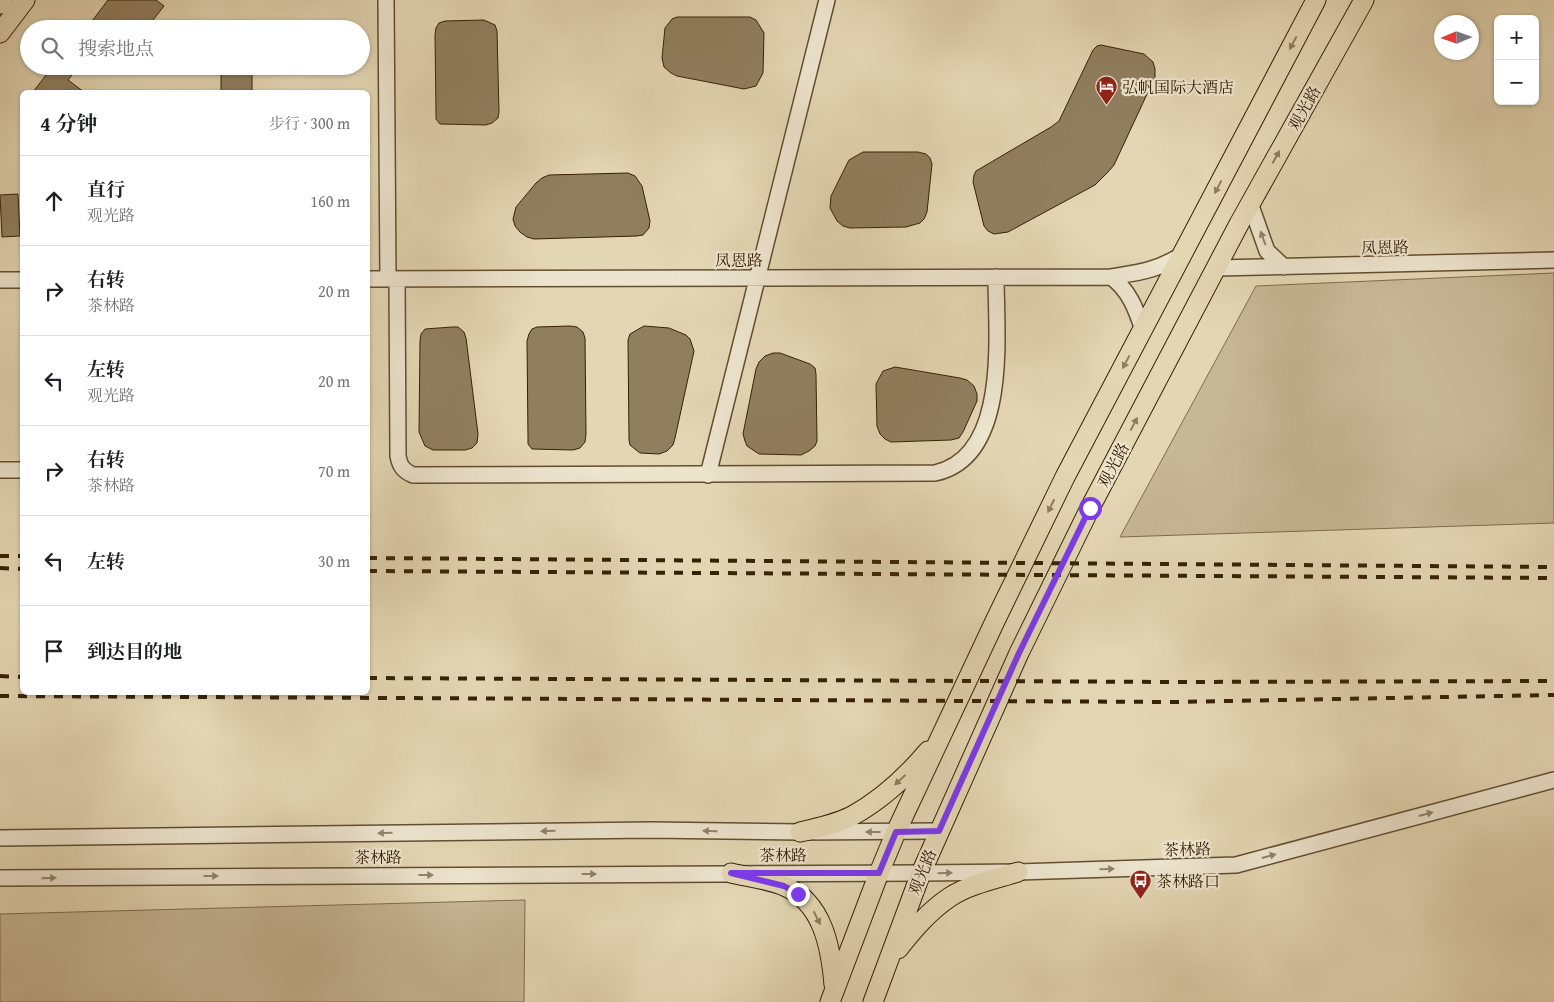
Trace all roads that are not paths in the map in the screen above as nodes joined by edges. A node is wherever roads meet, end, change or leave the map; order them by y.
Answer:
1 (3, 0) edge
2 (25, 0) edge
3 (386, 0) edge
4 (828, 0) edge
5 (1316, 0) edge
6 (1364, 0) edge
7 (0, 4) edge
8 (0, 33) edge
9 (1250, 204) junction
10 (1182, 255) junction
11 (1554, 260) edge
12 (1284, 267) junction
13 (1216, 268) junction
14 (996, 277) junction
15 (1111, 277) junction
16 (757, 278) junction
17 (370, 279) edge
18 (392, 279) junction
19 (0, 280) edge
20 (20, 280) edge
21 (1143, 330) junction
22 (0, 470) edge
23 (20, 470) edge
24 (708, 474) junction
25 (944, 730) junction
26 (1554, 780) edge
27 (939, 831) junction
28 (800, 832) junction
29 (896, 832) junction
30 (0, 838) edge
31 (1018, 872) junction
32 (731, 873) junction
33 (879, 873) junction
34 (921, 873) junction
35 (0, 878) edge
36 (885, 966) junction
37 (832, 997) edge
38 (873, 1002) edge

1 - 7 main road
2 - 8 main road
3 - 18 street
4 - 16 street
5 -> 10 main road
9 -> 6 main road, 观光路
12 -> 9 street
9 - 13 main road, 观光路
10 - 15 street, 凤恩路
10 - 21 main road
11 - 12 street, 凤恩路
12 - 13 street, 凤恩路
27 -> 13 main road, 观光路
14 - 15 street, 凤恩路
14 - 16 street, 凤恩路
14 - 24 street
15 - 21 street
16 - 18 street, 凤恩路
16 - 24 street
17 - 18 street, 凤恩路
18 - 24 street
19 - 20 street
21 -> 25 main road
22 - 23 street
25 -> 28 main road
25 - 29 main road
31 -> 26 street, 茶林路
27 - 29 street, 茶林路
27 - 34 main road, 观光路
29 -> 28 street, 茶林路
28 -> 30 street, 茶林路
29 - 33 main road
34 -> 31 street, 茶林路
31 - 36 main road
32 - 33 street, 茶林路
35 -> 32 street, 茶林路
32 -> 37 main road
33 - 34 street, 茶林路
33 - 37 main road
34 - 36 main road, 观光路
36 - 38 main road, 观光路

